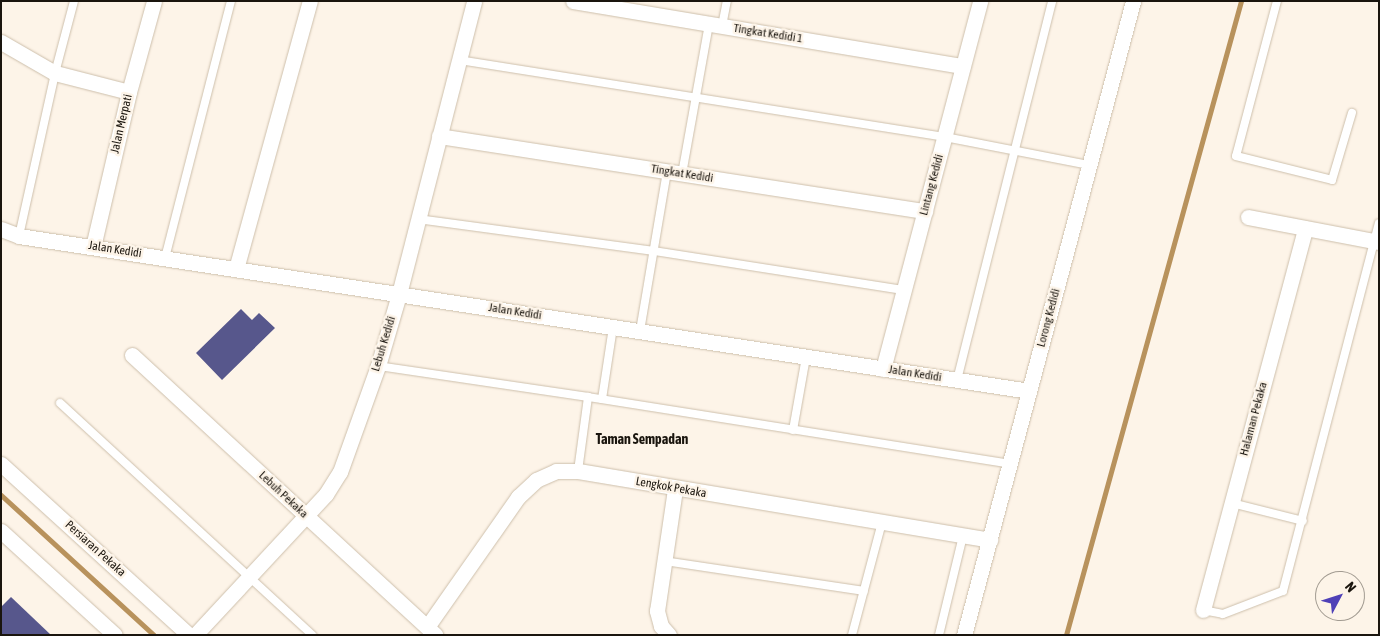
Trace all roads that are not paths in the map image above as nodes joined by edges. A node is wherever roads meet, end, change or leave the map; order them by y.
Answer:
1 (74, 1) edge
2 (154, 1) edge
3 (231, 1) edge
4 (310, 1) edge
5 (474, 1) edge
6 (573, 1) edge
7 (727, 1) edge
8 (980, 1) edge
9 (1052, 1) edge
10 (1133, 1) edge
11 (1277, 1) edge
12 (715, 25) junction
13 (1, 42) edge
14 (459, 60) junction
15 (963, 66) junction
16 (55, 73) junction
17 (130, 92) junction
18 (696, 98) junction
19 (1352, 113) dead end
20 (439, 136) junction
21 (944, 137) junction
22 (1014, 151) junction
23 (1089, 165) junction
24 (674, 173) junction
25 (925, 211) junction
26 (1248, 217) dead end
27 (418, 219) junction
28 (1379, 223) edge
29 (1305, 228) junction
30 (1, 229) edge
31 (19, 236) junction
32 (1376, 241) edge
33 (93, 247) junction
34 (654, 251) junction
35 (165, 258) junction
36 (236, 269) junction
37 (904, 290) junction
38 (399, 294) junction
39 (613, 327) junction
40 (640, 331) junction
41 (132, 355) dead end
42 (806, 357) junction
43 (378, 366) junction
44 (883, 369) junction
45 (957, 380) junction
46 (1029, 391) junction
47 (588, 397) junction
48 (602, 399) junction
49 (60, 403) dead end
50 (793, 430) junction
51 (1, 464) edge
52 (1010, 464) junction
53 (578, 471) junction
54 (675, 489) junction
55 (1232, 503) junction
56 (306, 516) junction
57 (1303, 521) junction
58 (882, 522) junction
59 (1, 531) edge
60 (963, 536) junction
61 (990, 540) junction
62 (664, 561) junction
63 (249, 578) junction
64 (864, 591) junction
65 (1203, 610) joint
66 (431, 631) edge
67 (115, 635) edge
68 (189, 635) edge
69 (195, 635) edge
70 (312, 635) edge
71 (669, 635) edge
72 (852, 635) edge
73 (939, 635) edge
74 (964, 635) edge

1 - 16 lane
2 - 17 street, Jalan Merpati
3 - 35 lane
4 - 36 street
5 - 14 street, Lebuh Kedidi
6 - 12 street, Tingkat Kedidi 1
7 - 12 lane
8 - 15 street, Lintang Kedidi
9 - 22 lane
10 - 23 street, Lorong Kedidi
11 - 19 lane
12 - 15 street, Tingkat Kedidi 1
12 - 18 lane
13 - 16 street
14 - 18 lane
14 - 20 street, Lebuh Kedidi
15 - 21 street, Lintang Kedidi
16 - 17 street
16 - 31 lane
17 - 33 street, Jalan Merpati
18 - 21 lane
18 - 24 lane
20 - 24 street, Tingkat Kedidi
20 - 27 street, Lebuh Kedidi
21 - 22 lane
21 - 25 street, Lintang Kedidi
22 - 23 lane
22 - 45 lane
23 - 46 street, Lorong Kedidi
24 - 25 street, Tingkat Kedidi
24 - 34 lane
25 - 37 street, Lintang Kedidi
26 - 29 street
27 - 34 lane
27 - 38 street, Lebuh Kedidi
28 - 32 lane
29 - 32 street
29 - 55 street, Halaman Pekaka
30 - 31 street, Jalan Kedidi
31 - 33 street, Jalan Kedidi
32 - 57 lane
33 - 35 street, Jalan Kedidi
34 - 37 lane
34 - 40 lane
35 - 36 street, Jalan Kedidi
36 - 38 street, Jalan Kedidi
37 - 44 street, Lintang Kedidi
38 - 39 street, Jalan Kedidi
38 - 43 street, Lebuh Kedidi
39 - 40 street, Jalan Kedidi
39 - 48 lane
40 - 42 street, Jalan Kedidi
41 - 56 street, Lebuh Pekaka
42 - 44 street, Jalan Kedidi
42 - 50 lane
43 - 47 lane
43 - 56 street, Lebuh Kedidi
44 - 45 street, Jalan Kedidi
45 - 46 street, Jalan Kedidi
46 - 52 street, Lorong Kedidi
47 - 48 lane
47 - 53 lane
48 - 50 lane
49 - 63 lane
50 - 52 lane
51 - 68 street, Persiaran Pekaka
52 - 61 street, Lorong Kedidi
53 - 54 street, Lengkok Pekaka
53 - 66 street, Lengkok Pekaka
54 - 58 street, Lengkok Pekaka
54 - 62 street
55 - 57 lane
55 - 65 street, Halaman Pekaka
56 - 63 street, Lebuh Kedidi
56 - 66 street, Lebuh Pekaka
57 - 65 lane
58 - 60 street, Lengkok Pekaka
58 - 64 lane
59 - 67 street
60 - 61 street, Lengkok Pekaka
60 - 73 lane
61 - 74 street, Lorong Kedidi
62 - 64 lane
62 - 71 street
63 - 69 street, Lebuh Kedidi
63 - 70 lane
64 - 72 lane

